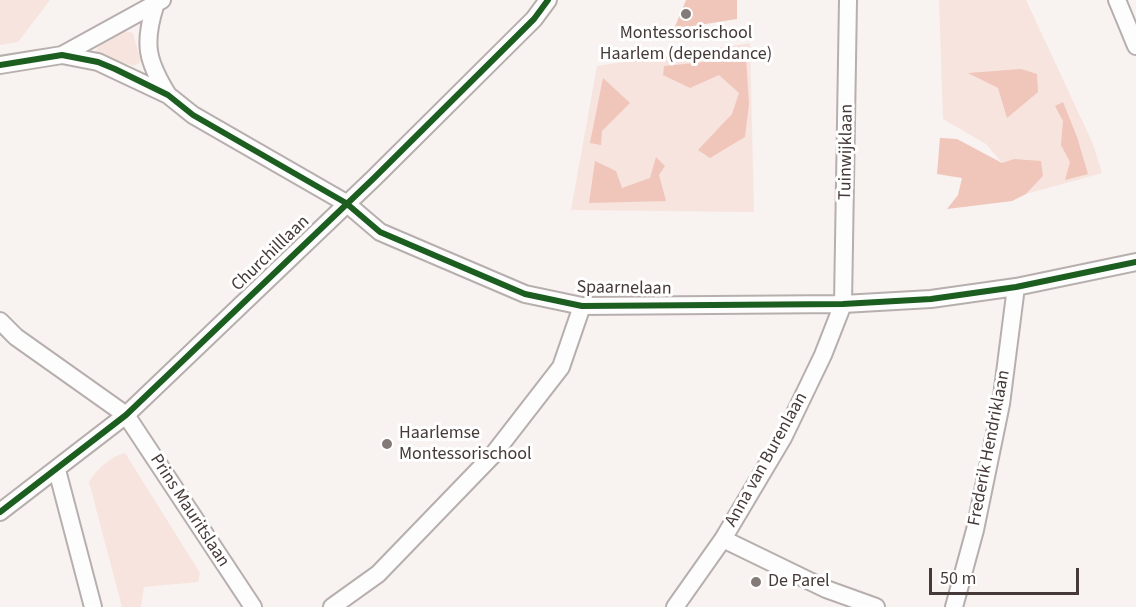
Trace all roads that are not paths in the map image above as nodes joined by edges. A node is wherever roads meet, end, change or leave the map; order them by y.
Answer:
1 (548, 0) edge
2 (848, 0) edge
3 (1117, 0) edge
4 (158, 3) edge
5 (1136, 46) edge
6 (62, 55) junction
7 (0, 65) edge
8 (168, 95) junction
9 (346, 203) junction
10 (1136, 262) edge
11 (1016, 287) junction
12 (843, 304) junction
13 (582, 306) junction
14 (0, 321) edge
15 (126, 415) junction
16 (57, 470) junction
17 (0, 512) edge
18 (723, 539) junction
19 (93, 607) edge
20 (254, 607) edge
21 (332, 607) edge
22 (675, 607) edge
23 (876, 607) edge
24 (954, 607) edge

1 - 9 street, Churchilllaan
2 - 12 street, Tuinwijklaan
3 - 5 street
4 - 6 street
4 - 8 street
6 - 7 street
6 - 8 street, Spaarnelaan
8 - 9 street, Spaarnelaan
9 - 13 street, Spaarnelaan
9 - 15 street, Churchilllaan
10 - 11 street, Spaarnelaan
11 - 12 street, Spaarnelaan
11 - 24 street, Frederik Hendriklaan
12 - 13 street, Spaarnelaan
12 - 18 street, Anna van Burenlaan
13 - 21 street
14 - 15 street
15 - 16 street, Churchilllaan
15 - 20 street, Prins Mauritslaan
16 - 17 street, Churchilllaan
16 - 19 street
18 - 22 street, Anna van Burenlaan
18 - 23 street

